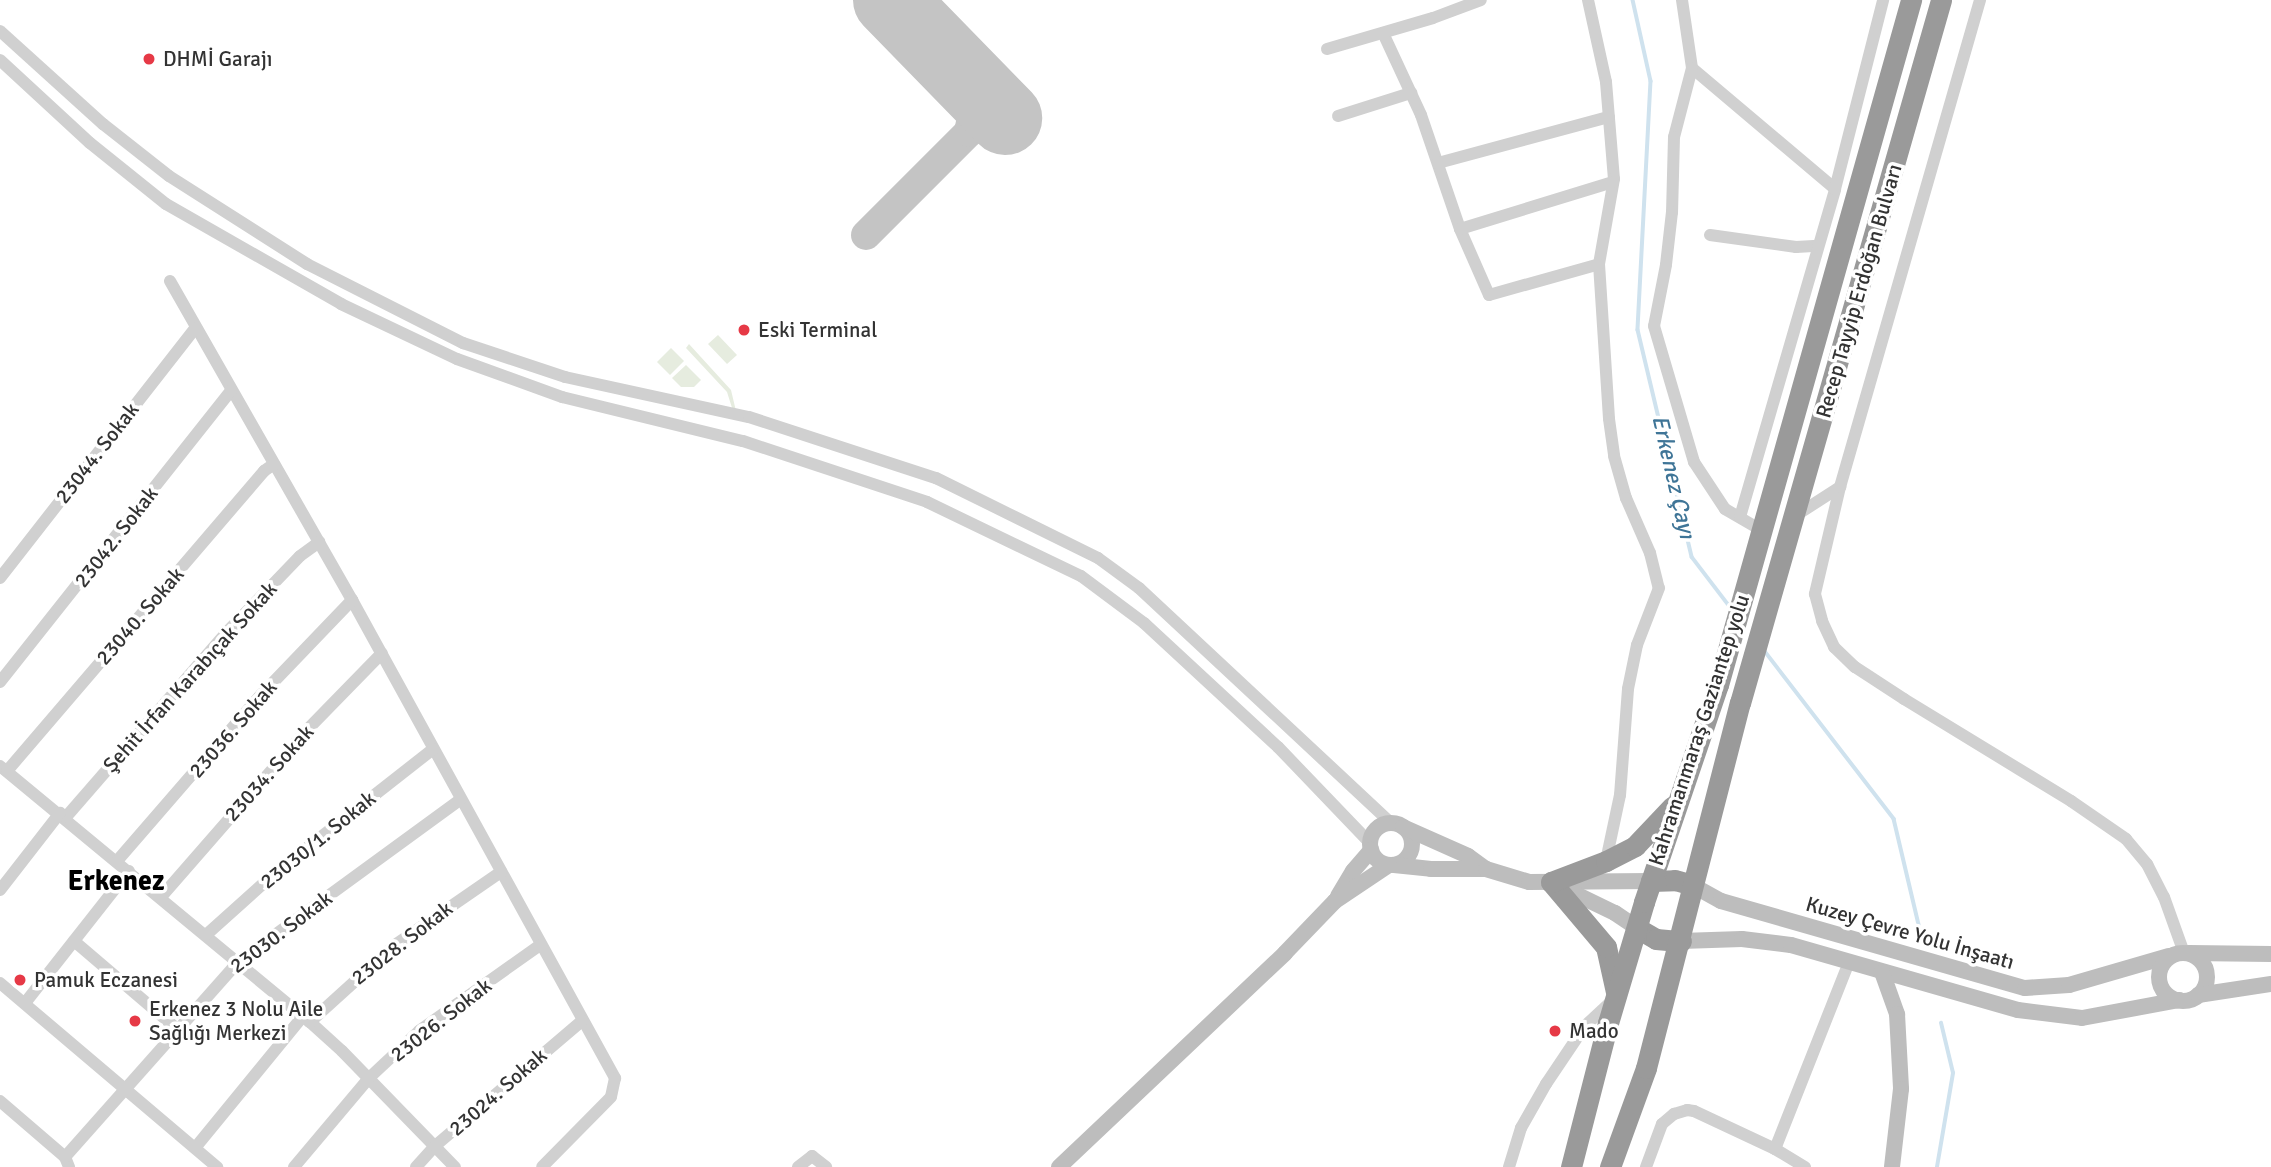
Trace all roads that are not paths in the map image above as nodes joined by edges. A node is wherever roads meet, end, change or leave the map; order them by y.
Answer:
1 (1481, 0) edge
2 (1588, 0) edge
3 (1682, 0) edge
4 (1883, 0) edge
5 (1911, 0) edge
6 (1941, 0) edge
7 (1980, 0) edge
8 (0, 31) edge
9 (1383, 33) junction
10 (1327, 49) dead end
11 (0, 60) edge
12 (1692, 68) junction
13 (1411, 93) junction
14 (1338, 116) dead end
15 (1609, 117) junction
16 (1438, 163) junction
17 (1614, 182) junction
18 (1835, 189) junction
19 (1461, 229) junction
20 (1710, 235) dead end
21 (1818, 246) junction
22 (1599, 264) junction
23 (170, 281) dead end
24 (195, 328) junction
25 (231, 391) junction
26 (737, 415) junction
27 (731, 438) junction
28 (274, 464) junction
29 (1840, 488) junction
30 (1795, 516) junction
31 (1740, 517) junction
32 (1761, 530) junction
33 (319, 542) junction
34 (1753, 558) joint
35 (0, 578) edge
36 (1774, 582) joint
37 (352, 600) junction
38 (382, 653) junction
39 (0, 682) edge
40 (433, 749) junction
41 (4, 768) edge
42 (1679, 797) junction
43 (460, 800) junction
44 (63, 815) junction
45 (1397, 825) junction
46 (1370, 847) junction
47 (117, 860) junction
48 (1606, 862) junction
49 (1391, 865) junction
50 (1486, 869) junction
51 (129, 870) junction
52 (501, 872) junction
53 (1651, 881) junction
54 (1552, 882) junction
55 (1692, 885) junction
56 (0, 890) edge
57 (160, 897) junction
58 (1335, 901) junction
59 (1637, 928) junction
60 (206, 934) junction
61 (74, 941) junction
62 (1681, 941) junction
63 (540, 945) junction
64 (2178, 954) junction
65 (2271, 954) edge
66 (238, 962) junction
67 (1849, 962) junction
68 (1882, 972) junction
69 (0, 983) edge
70 (2271, 984) edge
71 (2198, 995) junction
72 (1617, 996) junction
73 (2179, 1000) junction
74 (24, 1003) junction
75 (306, 1019) junction
76 (582, 1021) junction
77 (177, 1029) junction
78 (369, 1078) junction
79 (125, 1089) junction
80 (0, 1101) edge
81 (435, 1146) junction
82 (195, 1148) junction
83 (1775, 1149) junction
84 (67, 1162) edge
85 (217, 1167) edge
86 (294, 1167) edge
87 (416, 1167) edge
88 (455, 1167) edge
89 (542, 1167) edge
90 (798, 1167) edge
91 (826, 1167) edge
92 (1059, 1167) edge
93 (1509, 1167) edge
94 (1571, 1167) edge
95 (1610, 1167) edge
96 (1646, 1167) edge
97 (1805, 1167) edge
98 (1892, 1167) edge

1 - 9 street
2 - 15 street
3 - 12 street
4 - 18 street
5 - 32 highway, Recep Tayyip Erdoğan Bulvarı
6 - 30 highway, Recep Tayyip Erdoğan Bulvarı
7 - 29 street
8 - 26 street
9 - 10 street
9 - 13 street
11 - 27 street
12 - 18 street
12 - 31 street
13 - 14 street
13 - 16 street
15 - 16 street
15 - 17 street
16 - 19 street
17 - 19 street
17 - 22 street
18 - 21 street
19 - 22 street
20 - 21 street
21 - 31 street
22 - 48 street
23 - 24 street
24 - 25 street
24 - 35 street, 23044. Sokak
25 - 28 street
25 - 39 street, 23042. Sokak
26 - 27 street
26 - 45 street
27 - 46 street
28 - 33 street
28 - 41 street, 23040. Sokak
29 - 30 street
29 - 64 street
30 - 36 highway, Recep Tayyip Erdoğan Bulvarı
31 - 32 street
32 - 34 highway, Recep Tayyip Erdoğan Bulvarı
33 - 37 street
33 - 44 street, Şehit İrfan Karabıçak Sokak
34 - 42 highway, Kahramanmaraş Gaziantep yolu
36 - 55 highway, Kahramanmaraş Gaziantep yolu
37 - 38 street
37 - 47 street, 23036. Sokak
38 - 40 street
38 - 57 street, 23034. Sokak
40 - 43 street
40 - 60 street, 23030/1. Sokak
41 - 44 street
42 - 48 highway
42 - 53 highway, Kahramanmaraş Gaziantep yolu
43 - 52 street
43 - 66 street, 23030. Sokak
44 - 47 street
44 - 56 street, Şehit İrfan Karabıçak Sokak
45 - 46 main road
45 - 49 main road
45 - 50 main road
46 - 49 main road
46 - 58 main road
47 - 51 street
48 - 54 highway
49 - 50 main road
49 - 58 main road
50 - 54 main road
51 - 57 street
51 - 61 street
52 - 63 street
52 - 75 street, 23028. Sokak
53 - 54 main road
53 - 55 highway
53 - 59 highway, Kahramanmaraş Gaziantep yolu
54 - 59 main road
54 - 72 highway
55 - 62 highway, Kahramanmaraş Gaziantep yolu
55 - 64 main road, Kuzey Çevre Yolu İnşaatı
57 - 60 street
58 - 92 main road
59 - 62 highway
59 - 72 highway, Kahramanmaraş Gaziantep yolu
60 - 66 street
61 - 74 street
61 - 77 street
62 - 67 main road
62 - 95 highway, Kahramanmaraş Gaziantep yolu
63 - 76 street
63 - 78 street, 23026. Sokak
64 - 65 main road, Kuzey Çevre Yolu İnşaatı
64 - 71 main road
64 - 73 main road
66 - 75 street
66 - 77 street, 23030. Sokak
67 - 68 main road
67 - 83 street
68 - 73 main road
68 - 98 main road
69 - 74 street
70 - 71 main road
71 - 73 main road
72 - 93 street
72 - 94 highway, Kahramanmaraş Gaziantep yolu
74 - 79 street
75 - 78 street
75 - 82 street, 23028. Sokak
76 - 81 street, 23024. Sokak
76 - 89 street
77 - 79 street, 23030. Sokak
78 - 81 street
78 - 86 street, 23026. Sokak
79 - 82 street
79 - 84 street, 23030. Sokak
80 - 84 street
81 - 87 street, 23024. Sokak
81 - 88 street
82 - 85 street
83 - 96 street
83 - 97 street
90 - 91 street

